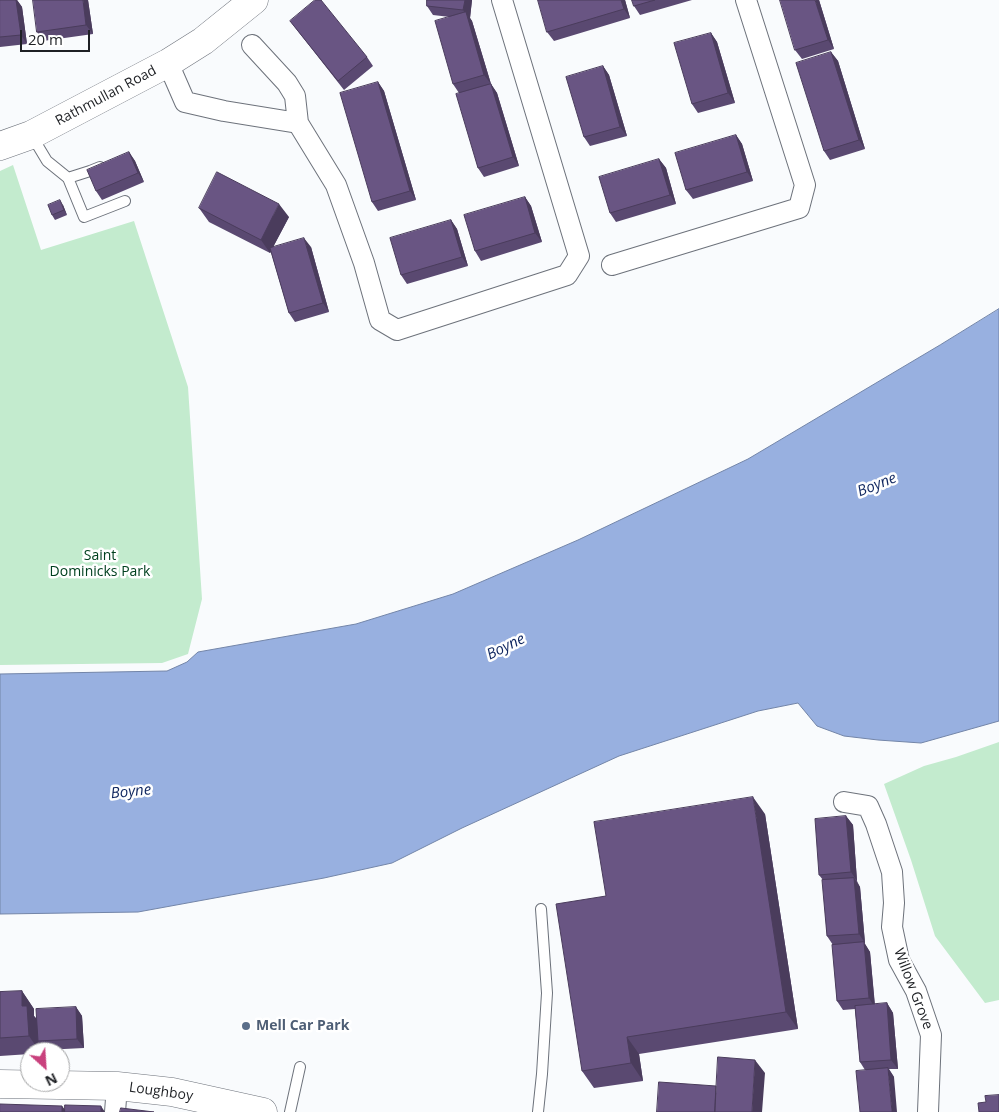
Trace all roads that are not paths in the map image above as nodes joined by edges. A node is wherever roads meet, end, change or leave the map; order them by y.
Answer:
1 (254, 0) edge
2 (502, 0) edge
3 (746, 0) edge
4 (252, 45) dead end
5 (168, 63) junction
6 (298, 123) junction
7 (31, 135) junction
8 (0, 146) edge
9 (107, 164) edge
10 (68, 178) junction
11 (125, 201) dead end
12 (612, 265) dead end
13 (844, 802) dead end
14 (541, 909) dead end
15 (300, 1067) dead end
16 (0, 1084) edge
17 (116, 1099) edge
18 (263, 1112) edge
19 (290, 1112) edge
20 (538, 1112) edge
21 (928, 1112) edge

1 - 5 street, Rathmullan Road
2 - 6 street
3 - 12 street
4 - 6 street
5 - 6 street
5 - 7 street, Rathmullan Road
7 - 8 street, Rathmullan Road
7 - 10 lane
9 - 10 lane
10 - 11 lane
13 - 21 street, Willow Grove
14 - 20 lane
15 - 19 lane
16 - 17 street, Loughboy
17 - 18 street, Loughboy

